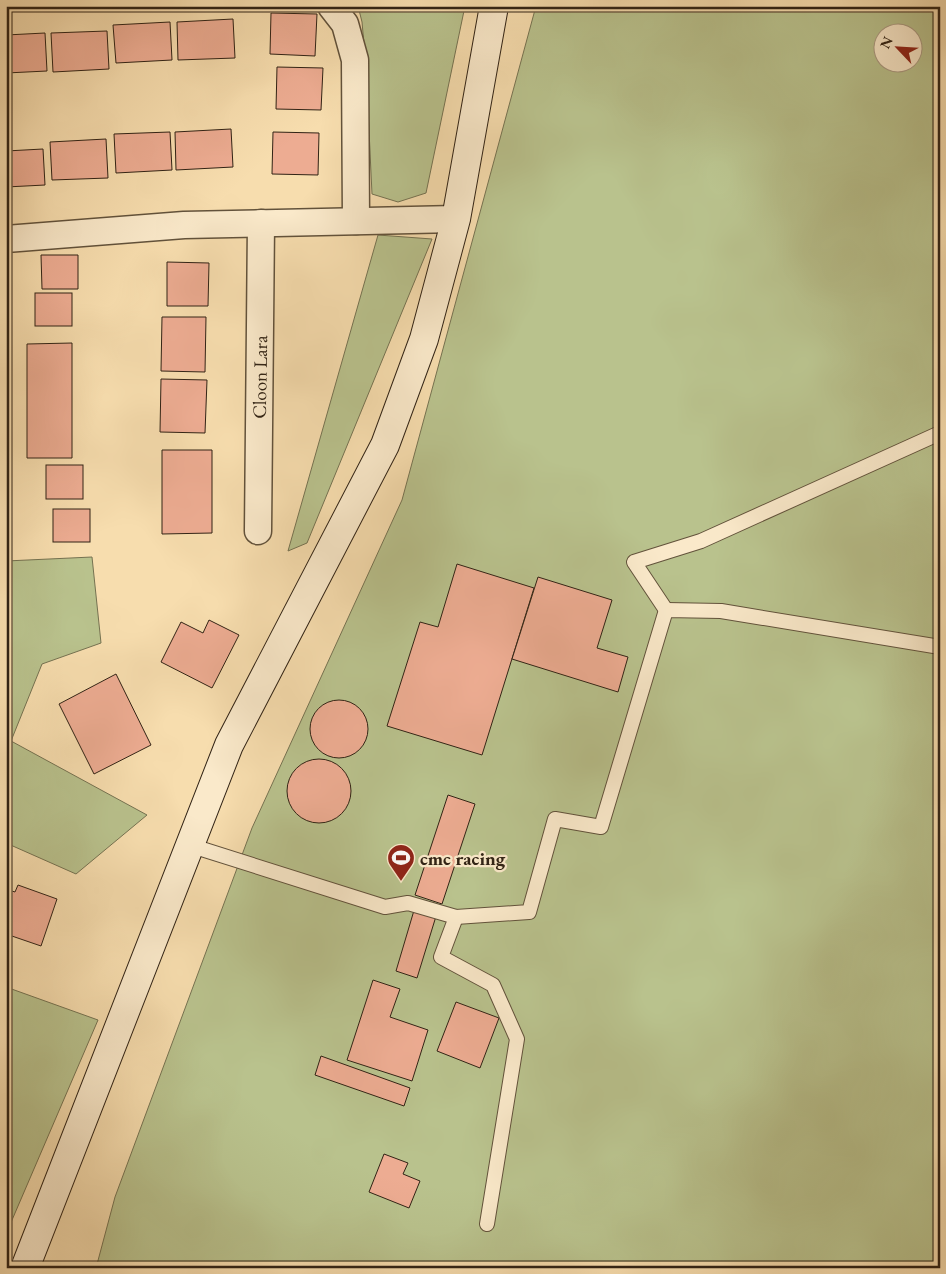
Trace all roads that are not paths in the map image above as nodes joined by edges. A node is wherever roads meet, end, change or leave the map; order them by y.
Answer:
1 (331, 6) edge
2 (494, 6) edge
3 (456, 219) junction
4 (356, 221) junction
5 (261, 223) junction
6 (6, 239) edge
7 (940, 433) edge
8 (258, 531) dead end
9 (666, 610) junction
10 (940, 647) edge
11 (189, 845) junction
12 (456, 917) junction
13 (487, 1224) dead end
14 (25, 1268) edge

1 - 4 street
2 - 3 main road
3 - 4 street
3 - 11 main road
4 - 5 street
5 - 6 street
5 - 8 street, Cloon Lara
7 - 9 lane
9 - 10 lane
9 - 12 lane
11 - 12 lane
11 - 14 main road
12 - 13 lane

